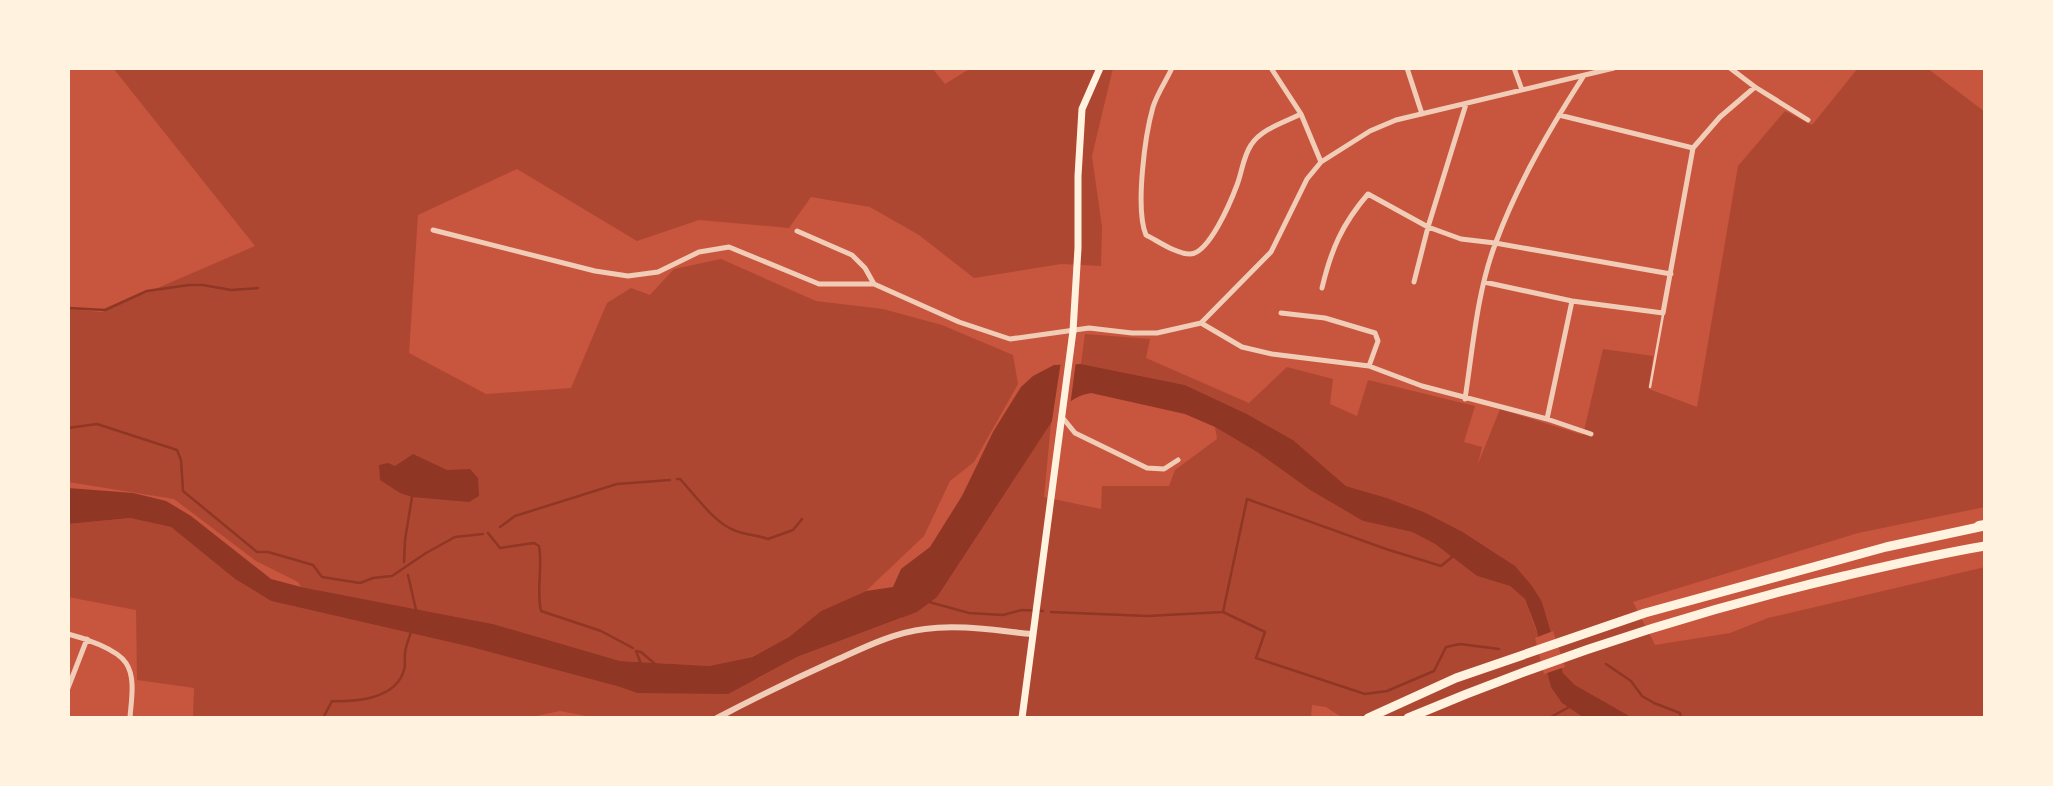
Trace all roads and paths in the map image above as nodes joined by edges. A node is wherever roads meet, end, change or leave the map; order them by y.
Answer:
1 (1100, 68) edge
2 (1172, 68) edge
3 (1271, 68) edge
4 (1407, 68) edge
5 (1514, 68) edge
6 (1614, 68) edge
7 (1730, 68) edge
8 (1584, 76) junction
9 (1755, 87) junction
10 (1522, 90) junction
11 (1466, 104) junction
12 (1301, 114) junction
13 (1422, 114) junction
14 (1559, 115) junction
15 (1808, 120) dead end
16 (1693, 148) junction
17 (1321, 162) junction
18 (1428, 227) junction
19 (433, 230) dead end
20 (797, 231) dead end
21 (1495, 243) junction
22 (1671, 274) junction
23 (1414, 282) dead end
24 (1484, 282) junction
25 (874, 284) junction
26 (1322, 288) dead end
27 (1572, 301) junction
28 (1281, 313) dead end
29 (1663, 313) junction
30 (1200, 323) junction
31 (1073, 331) junction
32 (1368, 366) junction
33 (1650, 387) dead end
34 (1465, 398) junction
35 (1062, 413) junction
36 (1547, 419) junction
37 (1591, 434) dead end
38 (1178, 460) dead end
39 (1983, 526) edge
40 (1985, 546) edge
41 (68, 634) edge
42 (1032, 634) junction
43 (88, 639) junction
44 (68, 688) edge
45 (130, 718) edge
46 (717, 718) edge
47 (1022, 718) edge
48 (1368, 718) edge
49 (1408, 718) edge

1 - 31 main road
2 - 12 street
3 - 12 street
4 - 13 street
5 - 10 street
6 - 8 street
7 - 9 street
8 - 10 street
8 - 14 street
9 - 15 street
9 - 16 street
10 - 11 street
11 - 13 street
11 - 18 street
12 - 17 street
13 - 17 street
14 - 16 street
14 - 21 street
16 - 22 street
17 - 30 street
18 - 21 street
18 - 23 street
18 - 26 street
19 - 25 street
20 - 25 street
21 - 22 street
21 - 24 street
22 - 29 street
24 - 27 street
24 - 34 street
25 - 31 street
27 - 29 street
27 - 36 street
28 - 32 street
29 - 33 lane
30 - 31 street
30 - 32 street
31 - 35 main road
32 - 34 street
34 - 36 street
35 - 38 street
35 - 42 main road
36 - 37 street
39 - 48 highway
40 - 49 highway
41 - 43 street
42 - 46 street
42 - 47 main road
43 - 44 street
43 - 45 street

